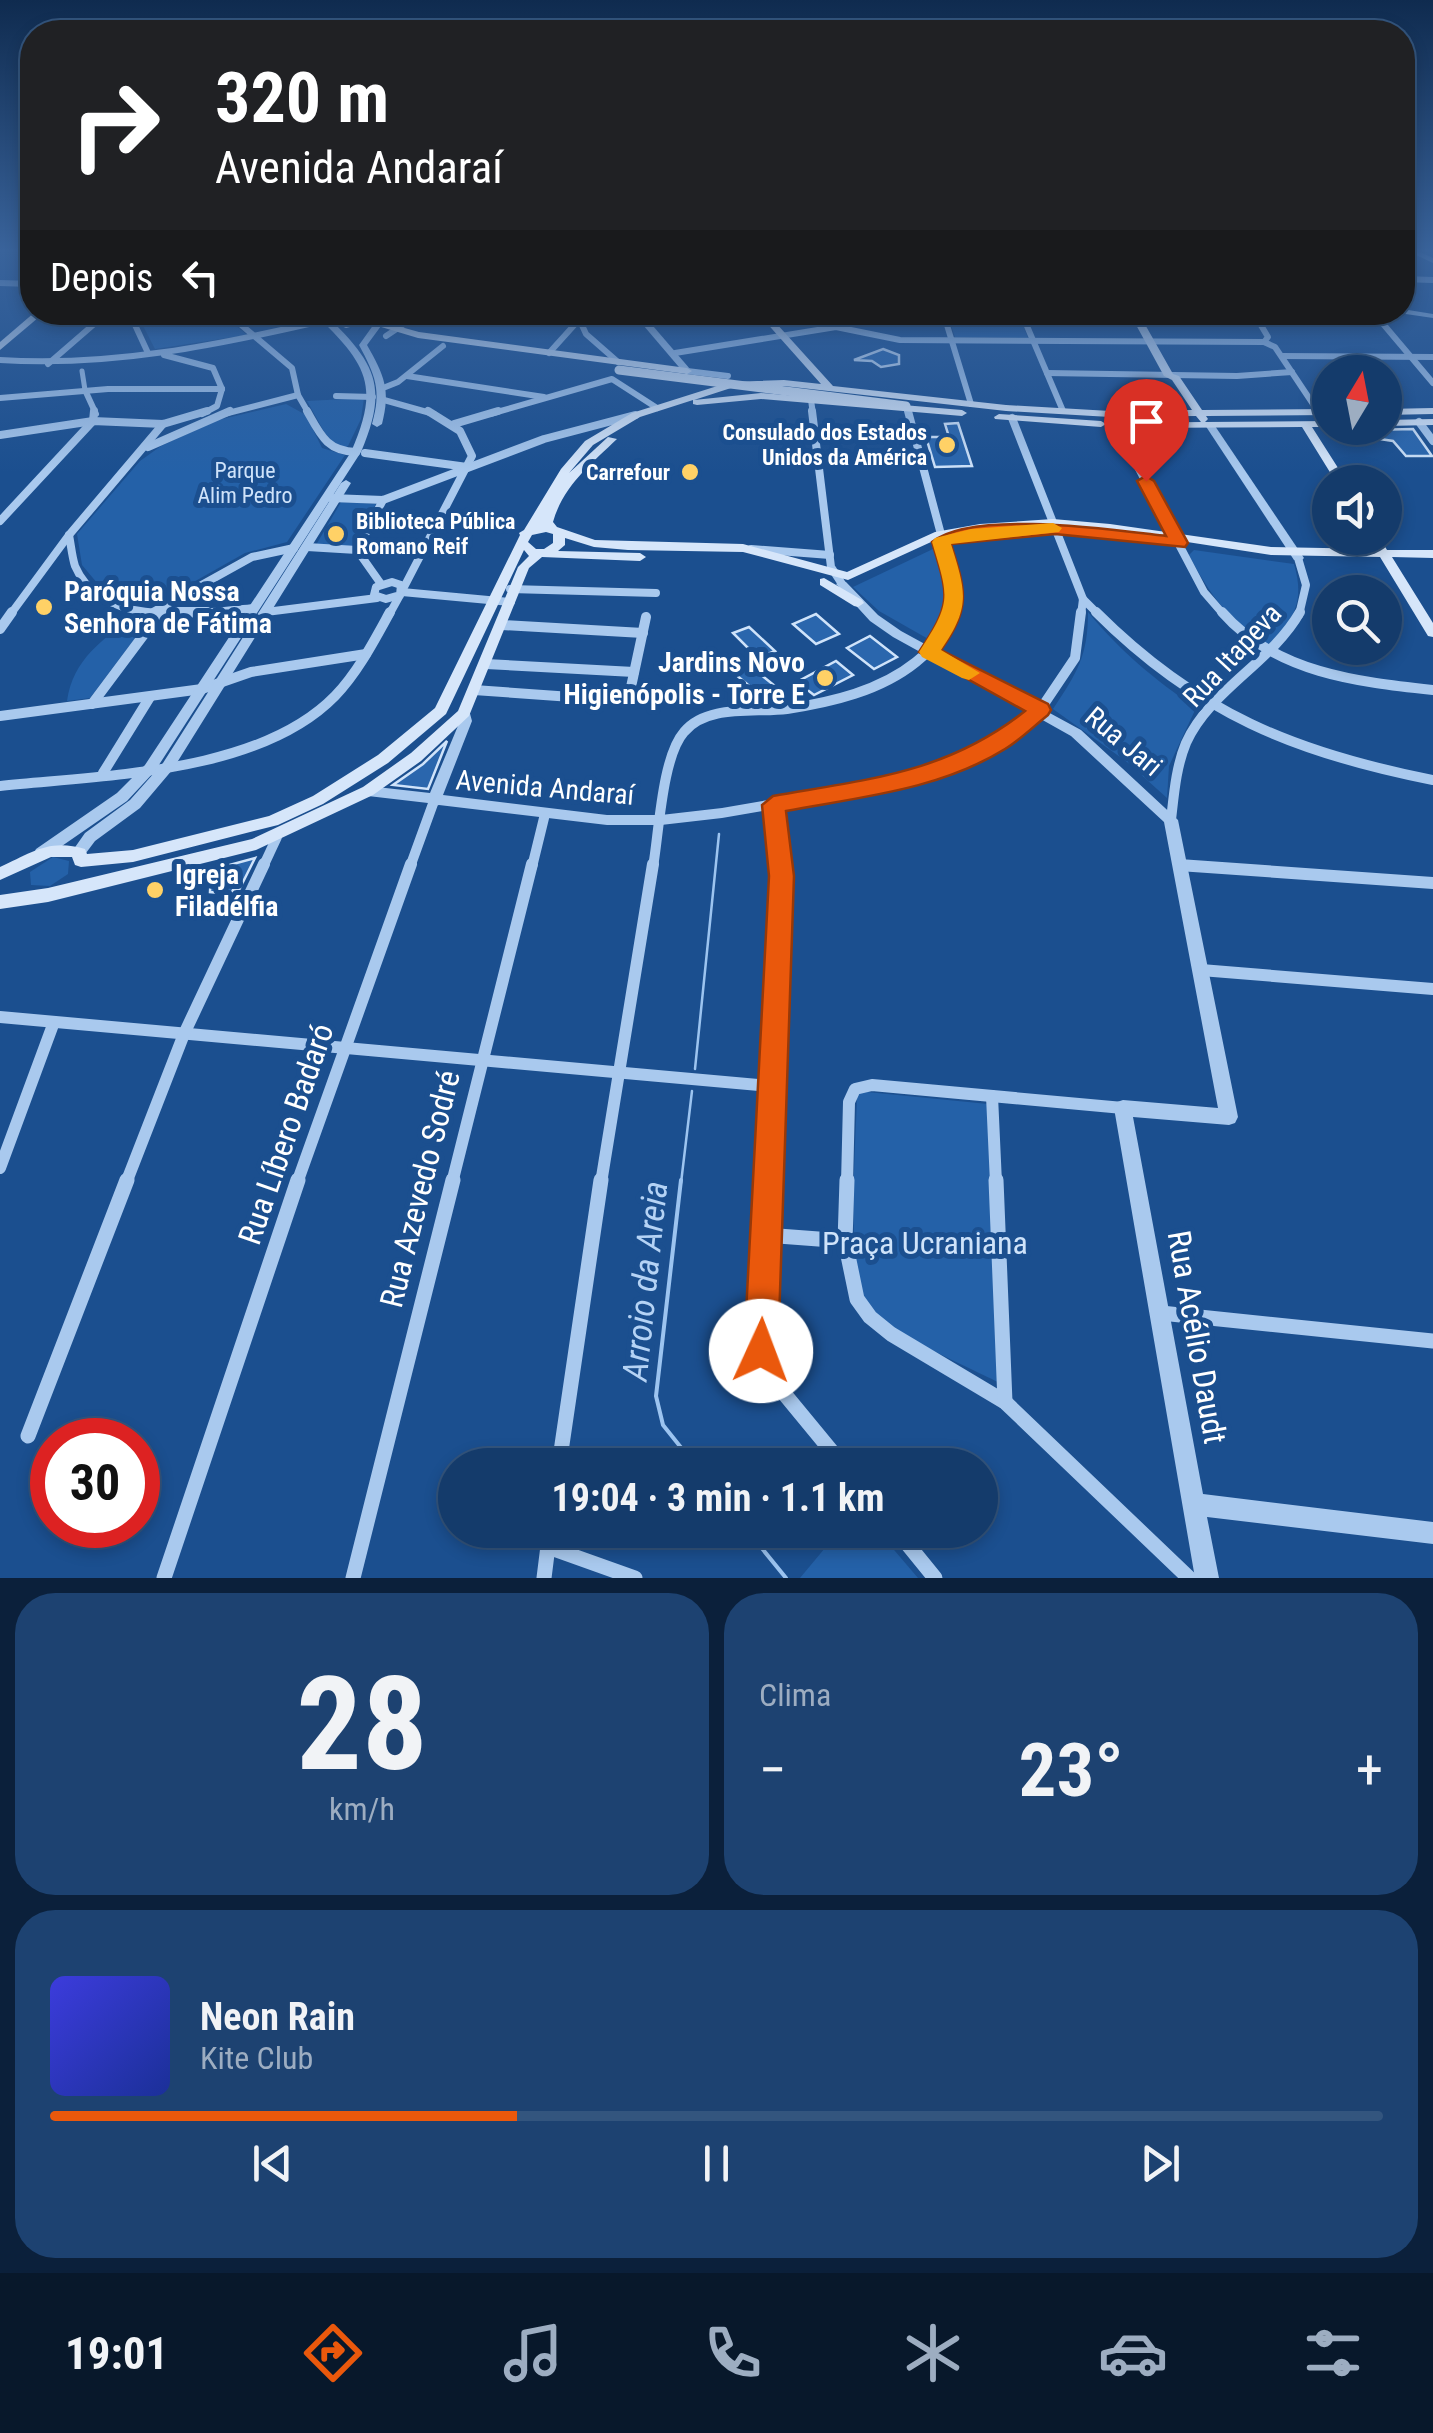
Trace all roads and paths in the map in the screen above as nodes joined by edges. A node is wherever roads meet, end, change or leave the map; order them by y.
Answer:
1 (19, 326) edge
2 (21, 326) edge
3 (92, 326) edge
4 (135, 326) edge
5 (243, 326) edge
6 (295, 326) edge
7 (338, 326) edge
8 (363, 326) edge
9 (401, 326) edge
10 (574, 326) edge
11 (580, 326) edge
12 (648, 326) edge
13 (773, 326) edge
14 (948, 326) edge
15 (1028, 326) edge
16 (1143, 326) edge
17 (1149, 326) edge
18 (1261, 326) edge
19 (1385, 326) edge
20 (17, 328) junction
21 (374, 329) junction
22 (390, 333) junction
23 (782, 335) junction
24 (256, 336) junction
25 (0, 338) edge
26 (952, 340) junction
27 (1034, 341) junction
28 (1156, 341) junction
29 (1264, 342) junction
30 (443, 346) junction
31 (0, 347) edge
32 (148, 353) junction
33 (549, 353) junction
34 (675, 353) junction
35 (1282, 356) junction
36 (1410, 357) junction
37 (1433, 357) edge
38 (0, 360) edge
39 (46, 365) junction
40 (616, 370) junction
41 (82, 371) dead end
42 (687, 371) junction
43 (1292, 372) junction
44 (1047, 373) junction
45 (407, 376) junction
46 (728, 376) dead end
47 (1174, 377) junction
48 (760, 382) junction
49 (1433, 383) edge
50 (830, 388) junction
51 (222, 389) junction
52 (85, 390) junction
53 (378, 393) junction
54 (298, 396) junction
55 (336, 396) dead end
56 (762, 396) junction
57 (1312, 396) edge
58 (0, 398) edge
59 (550, 398) junction
60 (812, 400) junction
61 (971, 404) junction
62 (657, 408) junction
63 (907, 408) junction
64 (1063, 411) junction
65 (1433, 411) edge
66 (1312, 412) edge
67 (1402, 412) edge
68 (636, 415) junction
69 (1199, 415) junction
70 (1012, 418) junction
71 (93, 421) junction
72 (452, 422) junction
73 (1402, 422) edge
74 (1419, 422) junction
75 (1433, 422) edge
76 (163, 424) junction
77 (1116, 424) junction
78 (1305, 424) junction
79 (1312, 424) edge
80 (1210, 426) junction
81 (0, 435) edge
82 (1433, 441) edge
83 (363, 448) junction
84 (140, 451) junction
85 (1330, 465) edge
86 (468, 467) junction
87 (332, 498) junction
88 (383, 500) junction
89 (0, 521) edge
90 (1054, 525) junction
91 (556, 531) junction
92 (69, 535) junction
93 (524, 537) junction
94 (940, 538) junction
95 (1177, 540) junction
96 (300, 548) junction
97 (743, 548) junction
98 (357, 550) junction
99 (541, 554) junction
100 (830, 555) junction
101 (1297, 555) junction
102 (1386, 556) junction
103 (1433, 557) edge
104 (834, 580) junction
105 (381, 584) junction
106 (401, 592) junction
107 (656, 592) dead end
108 (497, 595) junction
109 (513, 596) junction
110 (377, 598) junction
111 (1083, 599) junction
112 (858, 603) joint
113 (12, 610) junction
114 (260, 610) junction
115 (156, 612) junction
116 (0, 616) edge
117 (646, 617) dead end
118 (507, 625) junction
119 (0, 628) edge
120 (1433, 632) edge
121 (642, 633) junction
122 (929, 652) junction
123 (1271, 652) junction
124 (366, 654) junction
125 (492, 665) junction
126 (634, 672) junction
127 (224, 682) junction
128 (202, 689) junction
129 (1433, 690) edge
130 (480, 691) junction
131 (150, 697) junction
132 (91, 704) junction
133 (1209, 707) junction
134 (1040, 710) junction
135 (442, 711) junction
136 (464, 713) junction
137 (0, 716) edge
138 (168, 766) junction
139 (150, 768) junction
140 (103, 773) junction
141 (1433, 780) edge
142 (0, 786) edge
143 (368, 791) junction
144 (431, 799) junction
145 (773, 805) junction
146 (545, 814) junction
147 (661, 820) junction
148 (1170, 820) junction
149 (277, 838) junction
150 (79, 856) junction
151 (31, 860) junction
152 (1180, 865) junction
153 (0, 866) edge
154 (0, 874) edge
155 (1433, 883) edge
156 (62, 889) junction
157 (34, 896) junction
158 (0, 902) edge
159 (1200, 970) junction
160 (1433, 988) edge
161 (0, 1017) edge
162 (54, 1022) junction
163 (184, 1034) junction
164 (343, 1048) junction
165 (480, 1060) junction
166 (616, 1072) junction
167 (770, 1086) junction
168 (992, 1096) junction
169 (1124, 1108) junction
170 (0, 1168) edge
171 (764, 1235) junction
172 (845, 1241) junction
173 (1160, 1313) junction
174 (1433, 1341) edge
175 (1005, 1402) junction
176 (28, 1436) dead end
177 (561, 1448) edge
178 (830, 1448) edge
179 (1193, 1504) junction
180 (1433, 1532) edge
181 (548, 1548) edge
182 (570, 1548) edge
183 (911, 1548) edge
184 (164, 1578) edge
185 (353, 1578) edge
186 (544, 1578) edge
187 (635, 1578) edge
188 (935, 1578) edge
189 (1189, 1578) edge
190 (1206, 1578) edge

1 - 20 main road
2 - 20 main road
3 - 39 street
4 - 32 street
5 - 24 street
6 - 24 street
7 - 53 street
8 - 21 main road
9 - 22 street
10 - 33 street
11 - 40 street
12 - 34 street
13 - 23 main road
14 - 26 street
15 - 27 street
16 - 28 main road
17 - 28 main road
18 - 29 street
19 - 36 street
20 - 25 main road
20 - 31 main road
21 - 22 main road
21 - 53 street
22 - 30 main road
22 - 33 main road
23 - 26 street
23 - 34 street
23 - 50 main road
24 - 32 street
24 - 54 street
26 - 27 street
26 - 61 street
27 - 28 street
27 - 44 street
28 - 29 street
28 - 47 main road
29 - 35 street
30 - 40 main road
30 - 45 street
32 - 39 street
32 - 51 street
33 - 40 main road
34 - 42 street
35 - 36 street
35 - 43 street
36 - 37 street
36 - 49 street
38 - 39 street
40 - 42 main road
40 - 59 street
40 - 62 street
40 - 63 main road, bridge
41 - 52 street
42 - 46 street
43 - 47 street
43 - 57 street
44 - 47 street
44 - 64 street
45 - 53 street
45 - 59 street
47 - 69 main road
48 - 50 main road
48 - 56 main road
48 - 62 main road
50 - 60 main road
50 - 61 main road
51 - 52 street
51 - 76 street
52 - 58 street
52 - 71 street
53 - 55 street
53 - 72 street
53 - 83 street
54 - 83 street
54 - 84 street
56 - 60 main road
56 - 91 main road
59 - 72 street
60 - 63 main road
60 - 100 street
61 - 64 main road
62 - 68 main road
63 - 70 main road
63 - 94 street
64 - 69 main road
65 - 67 main road
66 - 69 main road
68 - 86 street
68 - 93 main road
69 - 80 main road
70 - 77 main road
70 - 90 street, Avenida Andaraí
71 - 76 street
71 - 81 street
71 - 89 street
72 - 86 street
73 - 74 main road
74 - 75 main road
74 - 82 street
76 - 84 street
77 - 80 main road
77 - 95 street
78 - 79 main road
78 - 80 main road
78 - 85 main road
80 - 101 street, Rua Itapeva
83 - 86 street
83 - 87 street
84 - 92 street
86 - 88 street
86 - 106 street
87 - 88 street
87 - 96 street
88 - 98 street
90 - 94 main road
90 - 95 main road
90 - 111 street, Avenida Andaraí
91 - 93 main road
91 - 97 main road
91 - 99 main road
92 - 113 street
92 - 115 street
93 - 99 main road
93 - 108 main road
94 - 104 main road
94 - 122 street
95 - 101 main road
95 - 123 street
96 - 98 street
96 - 114 street
96 - 115 street
97 - 100 street
97 - 104 main road
98 - 105 street
99 - 104 main road
99 - 109 main road
100 - 104 street
101 - 102 main road
101 - 123 street, Rua Itapeva
102 - 103 main road
102 - 120 main road
104 - 112 main road
105 - 106 street
105 - 110 street
106 - 108 street
106 - 110 street
106 - 124 street
107 - 109 street
108 - 109 street
108 - 135 main road
109 - 118 main road
110 - 114 street
111 - 133 street
111 - 134 street, Avenida Andaraí
112 - 122 street, Rua Jari
113 - 116 street
113 - 119 street
114 - 115 street
114 - 127 street
114 - 128 street
115 - 132 street
117 - 121 street
118 - 121 street
118 - 125 main road
121 - 126 street
122 - 134 street, Rua Jari
122 - 147 street
123 - 129 street
123 - 133 street, Rua Itapeva
124 - 127 street
124 - 138 street
125 - 126 street
125 - 130 main road
126 - 130 street
127 - 128 street
127 - 138 street
128 - 131 street
128 - 139 street
130 - 136 main road
131 - 132 street
131 - 140 street
132 - 137 street
133 - 141 street
133 - 148 street, Rua Itapeva
134 - 145 street, Avenida Andaraí
134 - 148 street, Rua Jari
135 - 136 main road
135 - 150 main road
136 - 143 main road
136 - 144 street, Rua Líbero Badaró
138 - 139 street
138 - 150 street
139 - 140 street
139 - 151 street
140 - 142 street
143 - 144 street, Avenida Andaraí
143 - 149 main road
144 - 146 street, Avenida Andaraí
144 - 164 street, Rua Líbero Badaró
145 - 147 street, Avenida Andaraí
145 - 167 street
146 - 147 street, Avenida Andaraí
146 - 165 street, Rua Azevedo Sodré
147 - 166 street
148 - 152 street
149 - 156 main road
149 - 163 street
150 - 151 main road
150 - 156 main road
151 - 153 street
151 - 154 main road
151 - 157 main road
152 - 155 street
152 - 159 street
156 - 157 main road
157 - 158 main road
159 - 160 street
159 - 169 street
161 - 162 street
162 - 163 street
162 - 170 street
163 - 164 street
163 - 176 street
164 - 165 street
164 - 184 street, Rua Líbero Badaró
165 - 166 street
165 - 185 street, Rua Azevedo Sodré
166 - 167 street
166 - 177 street
167 - 171 street
168 - 169 street
168 - 172 street
168 - 175 street
169 - 173 street, Rua Acélio Daudt
171 - 172 street
171 - 178 street
172 - 175 street
173 - 174 street
173 - 179 street, Rua Acélio Daudt
175 - 189 street
179 - 180 street
179 - 190 street, Rua Acélio Daudt
181 - 186 street
182 - 187 street
183 - 188 street

